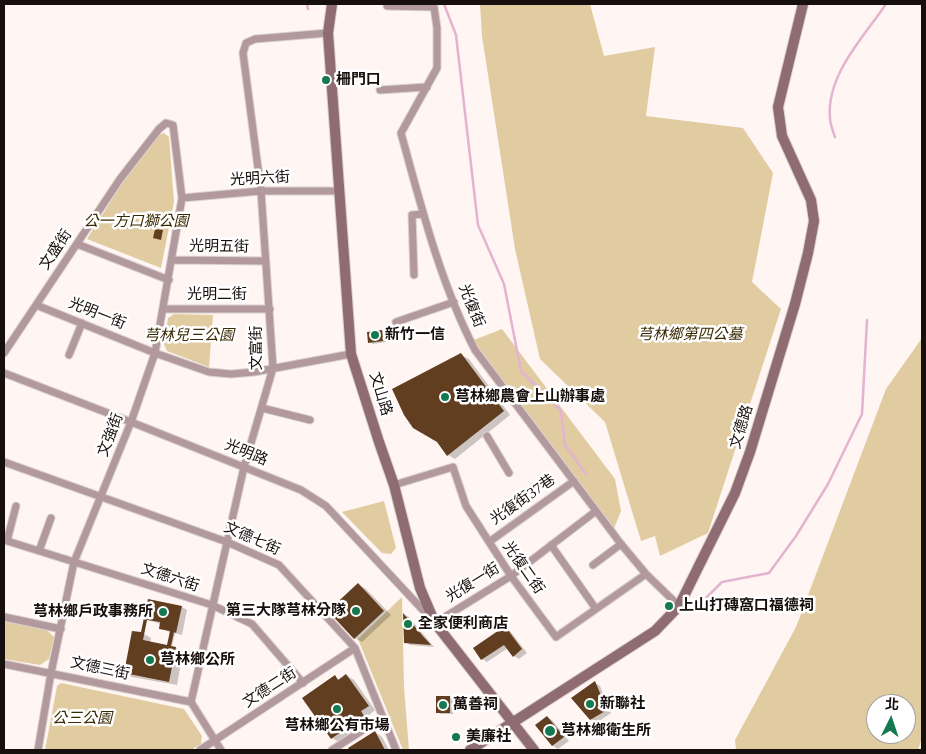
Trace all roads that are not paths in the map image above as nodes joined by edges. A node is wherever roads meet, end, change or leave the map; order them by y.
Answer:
1 (332, 4) edge
2 (803, 4) edge
3 (388, 6) dead end
4 (328, 33) junction
5 (427, 87) junction
6 (380, 90) dead end
7 (173, 125) joint
8 (261, 190) junction
9 (340, 191) junction
10 (182, 198) junction
11 (423, 214) junction
12 (77, 244) junction
13 (172, 260) junction
14 (266, 261) junction
15 (414, 276) dead end
16 (169, 280) junction
17 (454, 302) junction
18 (36, 305) junction
19 (164, 309) junction
20 (270, 309) junction
21 (396, 322) dead end
22 (82, 323) junction
23 (155, 352) junction
24 (4, 353) edge
25 (352, 354) junction
26 (69, 355) dead end
27 (273, 368) junction
28 (4, 373) edge
29 (262, 408) junction
30 (310, 420) dead end
31 (131, 422) junction
32 (487, 436) dead end
33 (4, 462) edge
34 (244, 467) junction
35 (509, 473) dead end
36 (574, 481) junction
37 (394, 485) junction
38 (101, 498) junction
39 (16, 506) dead end
40 (596, 511) junction
41 (51, 518) dead end
42 (5, 540) edge
43 (227, 542) junction
44 (489, 542) junction
45 (621, 544) junction
46 (551, 545) junction
47 (39, 551) junction
48 (74, 562) junction
49 (593, 565) dead end
50 (646, 574) junction
51 (511, 576) junction
52 (212, 606) junction
53 (679, 606) junction
54 (596, 609) junction
55 (4, 617) edge
56 (435, 623) junction
57 (61, 629) junction
58 (355, 648) junction
59 (4, 664) edge
60 (51, 673) junction
61 (304, 683) junction
62 (191, 702) junction
63 (383, 717) junction
64 (513, 722) junction
65 (215, 741) junction
66 (38, 750) edge
67 (200, 750) edge
68 (221, 750) edge
69 (332, 750) edge
70 (396, 750) edge
71 (470, 750) edge
72 (534, 750) edge

1 - 4 main road, 文山路
2 - 53 main road, 文德路
3 - 5 street, 光復街
4 - 8 street, 文富街
4 - 9 main road, 文山路
5 - 6 street
5 - 11 street, 光復街
7 - 10 street, 文強街
7 - 12 street, 文盛街
8 - 9 street, 光明六街
8 - 10 street, 光明六街
8 - 14 street, 文富街
9 - 25 main road, 文山路
10 - 13 street, 文強街
11 - 15 street
11 - 17 street, 光復街
12 - 16 street
12 - 18 street, 文盛街
13 - 14 street, 光明五街
13 - 16 street, 文強街
14 - 20 street, 文富街
16 - 19 street, 文強街
17 - 21 street
17 - 36 street, 光復街
18 - 22 street, 光明一街
18 - 24 street, 文盛街
19 - 20 street, 光明二街
19 - 23 street, 文強街
20 - 27 street, 文富街
22 - 23 street, 光明一街
22 - 26 street
23 - 27 street, 光明一街
23 - 31 street, 文強街
25 - 27 street, 光明一街
25 - 37 main road, 文山路
27 - 29 street, 文富街
28 - 31 street, 光明路
29 - 30 street
29 - 34 street, 文富街
31 - 34 street, 光明路
31 - 38 street, 文強街
32 - 35 street
33 - 38 street, 文德七街
34 - 43 street, 文富街
34 - 56 street, 光明路
36 - 40 street, 光復街
36 - 44 street, 光復街37巷
37 - 44 street, 光復二街
37 - 56 main road, 文山路
38 - 43 street, 文德七街
38 - 48 street, 文強街
39 - 42 street
40 - 45 street, 光復街
40 - 46 street, 光復一街
41 - 47 street
42 - 47 street, 文德六街
43 - 52 street, 文富街
43 - 58 street, 文德七街
44 - 51 street, 光復二街
45 - 49 street
45 - 50 street, 光復街
46 - 51 street, 光復一街
46 - 54 street
47 - 48 street, 文德六街
48 - 52 street, 文德六街
48 - 57 street, 文強街
50 - 53 street, 光復街
50 - 54 street, 光復二街
51 - 54 street, 光復二街
51 - 56 street, 光復一街
52 - 61 street, 文德六街
52 - 62 street, 文富街
53 - 64 main road, 文德路
55 - 57 street
56 - 64 main road, 文山路
57 - 60 street, 文強街
58 - 61 street, 文德二街
58 - 63 street, 文德七街
59 - 60 street, 文德三街
60 - 62 street, 文德三街
60 - 66 street, 文強街
61 - 65 street, 文德二街
62 - 65 street
63 - 69 street
63 - 70 street, 文德七街
64 - 71 main road, 文德路
64 - 72 main road, 文山路
65 - 67 street, 文德二街
65 - 68 street

